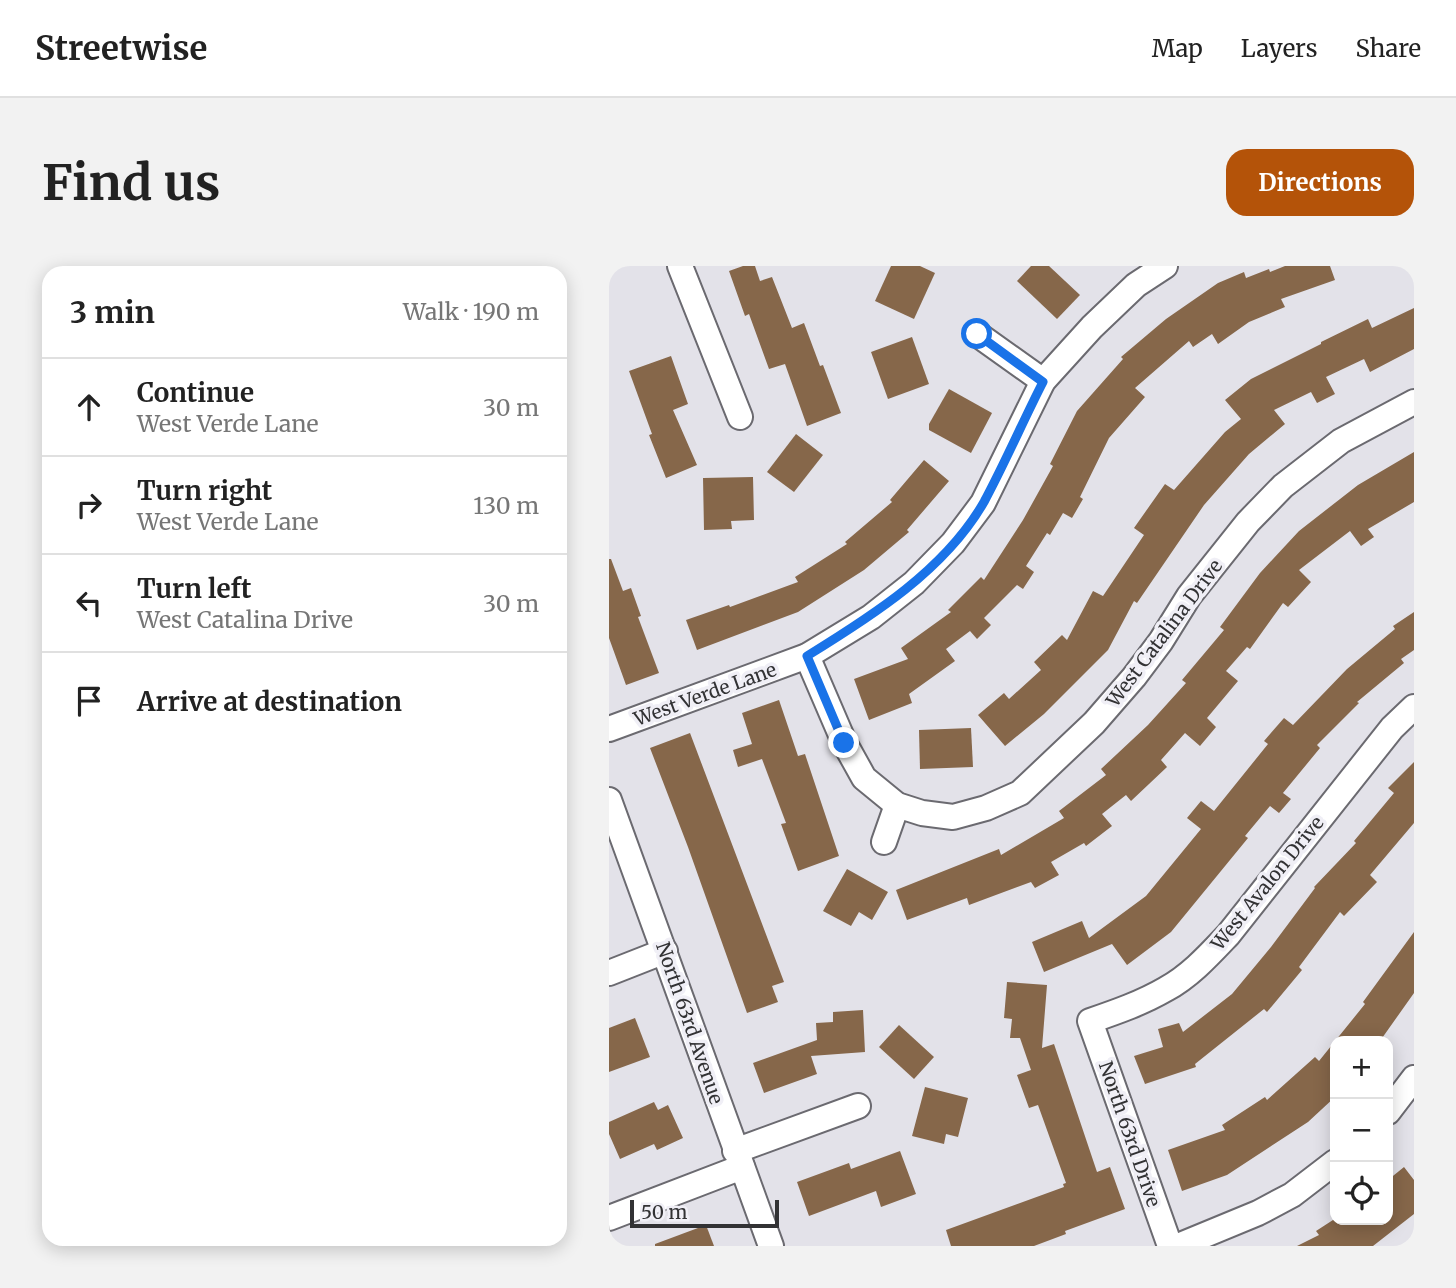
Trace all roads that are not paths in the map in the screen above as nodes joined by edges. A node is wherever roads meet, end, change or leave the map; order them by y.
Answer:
1 (680, 266) edge
2 (1165, 266) edge
3 (977, 334) dead end
4 (1043, 382) junction
5 (1414, 402) edge
6 (740, 417) dead end
7 (807, 656) junction
8 (1414, 707) edge
9 (609, 729) edge
10 (609, 800) edge
11 (897, 805) junction
12 (884, 842) dead end
13 (665, 951) junction
14 (609, 973) edge
15 (1090, 1021) joint
16 (1414, 1078) edge
17 (1393, 1105) edge
18 (858, 1106) dead end
19 (738, 1159) junction
20 (1330, 1166) edge
21 (609, 1218) edge
22 (771, 1246) edge
23 (1170, 1246) edge
24 (1178, 1246) edge

1 - 6 street
2 - 4 street, West Verde Lane
3 - 4 street
4 - 7 street, West Verde Lane
5 - 11 street, West Catalina Drive
7 - 9 street, West Verde Lane
7 - 11 street, West Catalina Drive
8 - 15 street, West Avalon Drive
10 - 13 street, North 63rd Avenue
11 - 12 street
13 - 14 street
13 - 19 street, North 63rd Avenue
15 - 23 street, North 63rd Drive
16 - 17 street
18 - 19 street
19 - 21 street
19 - 22 street, North 63rd Avenue
20 - 24 street

